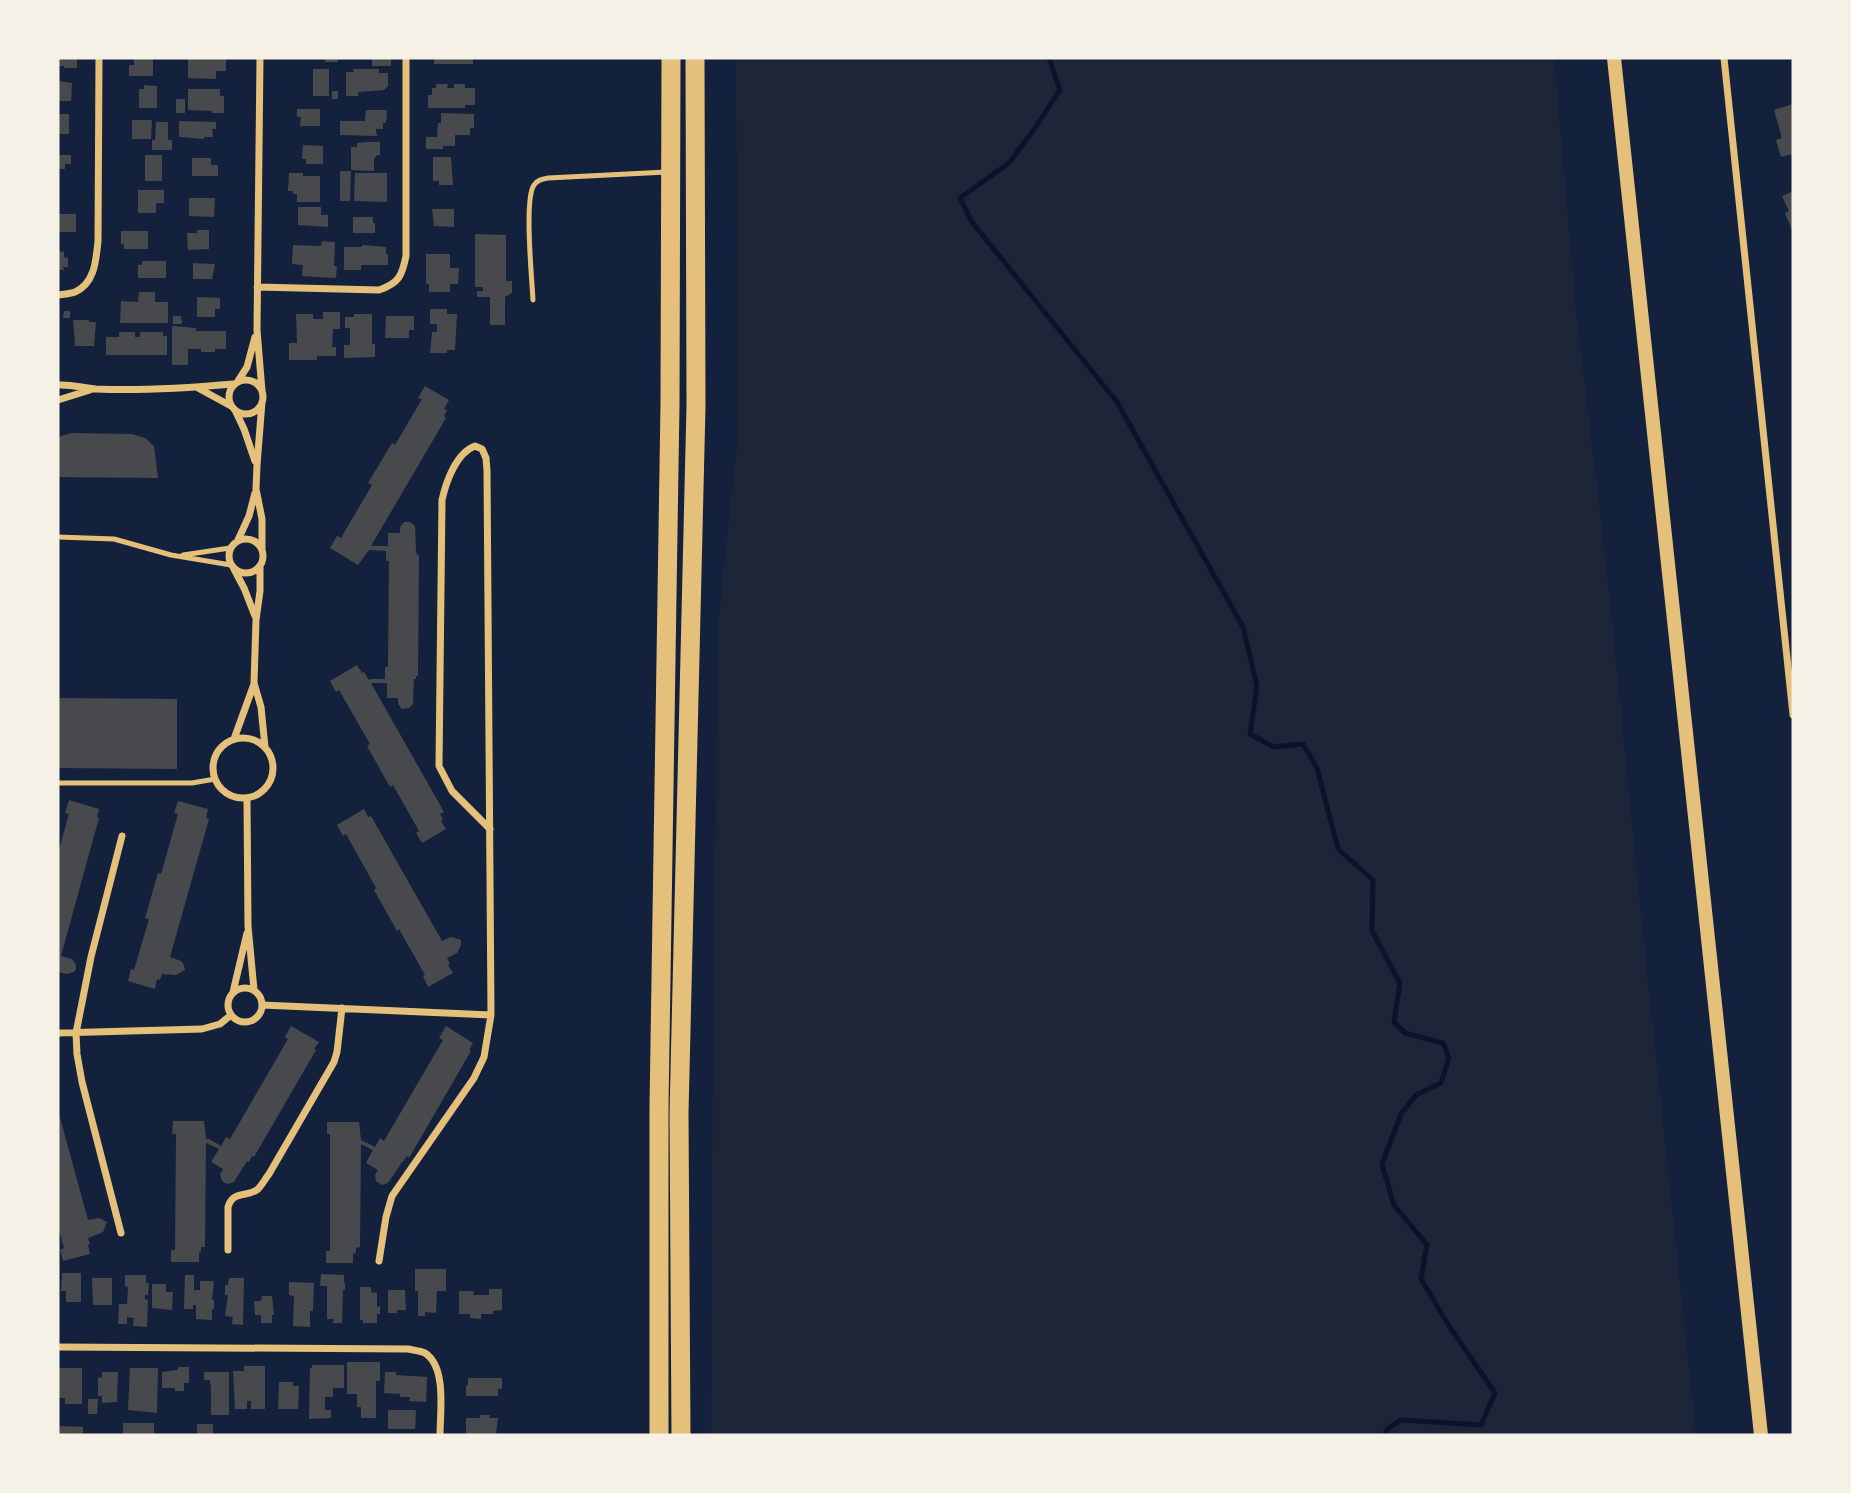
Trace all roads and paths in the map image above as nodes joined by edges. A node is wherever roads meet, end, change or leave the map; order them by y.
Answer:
1 (99, 58) edge
2 (260, 58) edge
3 (406, 58) edge
4 (671, 58) edge
5 (695, 58) edge
6 (1614, 58) edge
7 (1724, 58) edge
8 (671, 172) junction
9 (257, 287) junction
10 (58, 295) edge
11 (533, 300) dead end
12 (257, 330) junction
13 (236, 383) junction
14 (58, 385) edge
15 (198, 387) junction
16 (94, 389) junction
17 (262, 391) junction
18 (58, 400) edge
19 (262, 402) junction
20 (233, 408) junction
21 (257, 465) junction
22 (256, 489) junction
23 (58, 537) edge
24 (238, 540) junction
25 (230, 548) junction
26 (262, 550) junction
27 (177, 555) junction
28 (260, 566) junction
29 (232, 567) junction
30 (256, 620) junction
31 (254, 683) junction
32 (1793, 715) edge
33 (234, 739) junction
34 (265, 748) junction
35 (215, 779) junction
36 (58, 783) edge
37 (247, 798) junction
38 (490, 829) junction
39 (122, 836) dead end
40 (248, 926) junction
41 (254, 990) junction
42 (233, 992) junction
43 (262, 1004) junction
44 (342, 1008) junction
45 (491, 1015) junction
46 (231, 1016) junction
47 (58, 1033) edge
48 (76, 1033) junction
49 (121, 1233) dead end
50 (228, 1250) dead end
51 (379, 1261) dead end
52 (58, 1347) edge
53 (440, 1435) edge
54 (659, 1435) edge
55 (681, 1435) edge
56 (1761, 1435) edge

1 - 10 street
2 - 9 street
3 - 9 street
4 - 8 highway
5 - 55 highway
6 - 56 main road
7 - 32 street
8 - 11 lane
8 - 54 highway
9 - 12 street
12 - 13 street
12 - 17 street
13 - 15 street
13 - 17 street
13 - 20 street
14 - 16 street
15 - 16 street
15 - 20 street
16 - 18 street
17 - 19 street
19 - 20 street
19 - 21 street
20 - 21 street
21 - 22 street
22 - 24 street
22 - 26 street
23 - 27 lane
24 - 25 street
24 - 26 street
25 - 27 lane
25 - 29 street
26 - 28 street
27 - 29 lane
28 - 29 street
28 - 30 street
29 - 30 street
30 - 31 street
31 - 33 street
31 - 34 street
33 - 34 street
33 - 35 street
34 - 37 street
35 - 36 lane
35 - 37 street
37 - 40 street
38 - 38 street
38 - 45 street
39 - 48 street
40 - 41 street
40 - 42 street
41 - 42 street
41 - 43 street
42 - 46 street
43 - 44 street
43 - 46 street
44 - 45 street
44 - 50 street
45 - 51 street
46 - 48 street
47 - 48 street
48 - 49 street
52 - 53 street

